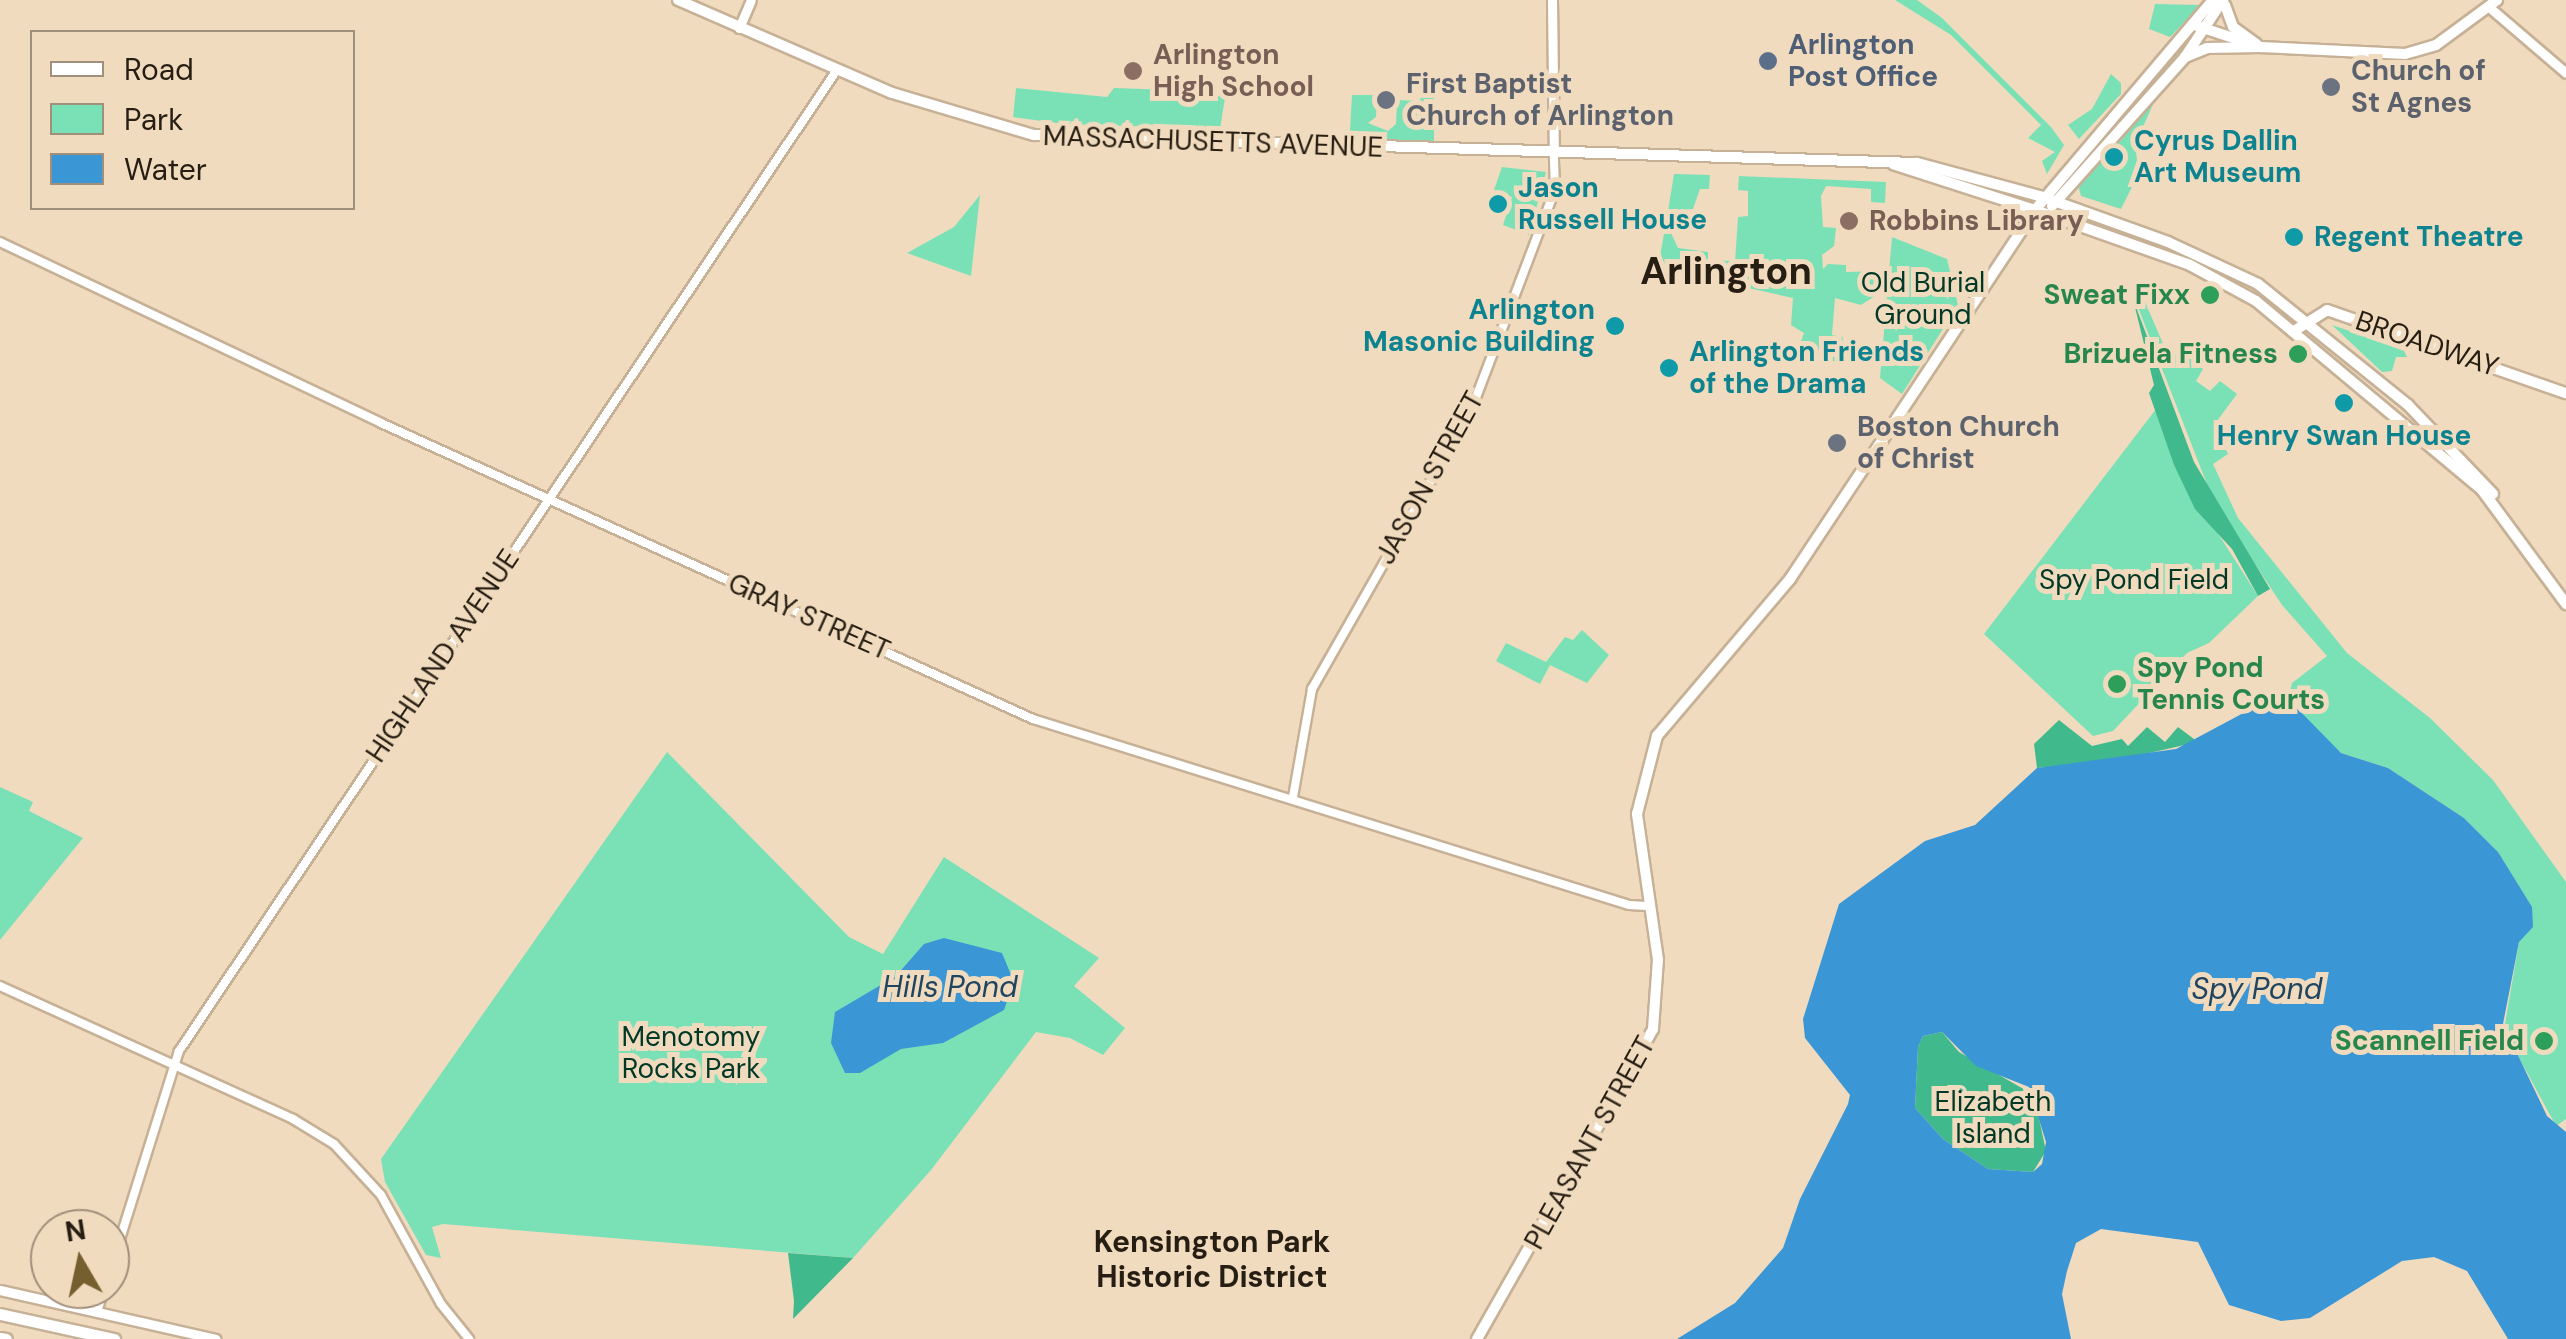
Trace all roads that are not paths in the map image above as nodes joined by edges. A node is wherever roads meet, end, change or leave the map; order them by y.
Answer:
1 (678, 0) edge
2 (751, 0) edge
3 (1552, 0) edge
4 (2213, 0) edge
5 (2224, 0) edge
6 (2493, 4) edge
7 (2194, 24) junction
8 (739, 28) junction
9 (2206, 30) junction
10 (2262, 46) junction
11 (2185, 57) junction
12 (838, 70) junction
13 (2566, 73) edge
14 (2138, 85) junction
15 (2152, 92) junction
16 (1554, 154) junction
17 (1893, 164) junction
18 (2043, 197) junction
19 (2056, 202) junction
20 (2037, 215) junction
21 (0, 242) edge
22 (2303, 319) junction
23 (2294, 330) junction
24 (2566, 392) edge
25 (549, 499) junction
26 (2508, 518) junction
27 (2566, 604) edge
28 (1293, 797) junction
29 (1651, 906) junction
30 (0, 986) edge
31 (174, 1064) junction
32 (129, 1209) edge
33 (0, 1290) edge
34 (98, 1309) edge
35 (97, 1312) junction
36 (0, 1314) edge
37 (114, 1339) edge
38 (216, 1339) edge
39 (469, 1339) edge
40 (1477, 1339) edge

1 - 8 main road, MASSACHUSETTS AVENUE
2 - 8 main road
3 - 16 main road
4 - 7 main road
5 - 9 main road
5 - 10 main road
6 - 10 main road
6 - 13 main road
7 - 9 main road
7 - 14 main road
8 - 12 main road, MASSACHUSETTS AVENUE
9 - 10 main road
9 - 11 main road
10 - 11 main road
11 - 15 main road
12 - 16 main road, MASSACHUSETTS AVENUE
12 - 25 street, HIGHLAND AVENUE
14 - 15 main road
14 - 18 main road
15 - 19 main road
16 - 17 main road, MASSACHUSETTS AVENUE
16 - 28 street, JASON STREET
17 - 18 main road, MASSACHUSETTS AVENUE
17 - 20 main road, MASSACHUSETTS AVENUE
18 - 19 main road, MASSACHUSETTS AVENUE
18 - 20 main road
19 - 20 main road
19 - 22 main road, MASSACHUSETTS AVENUE
20 - 23 main road, MASSACHUSETTS AVENUE
20 - 29 main road, PLEASANT STREET
21 - 25 street, GRAY STREET
22 - 23 main road
22 - 24 main road, BROADWAY
22 - 26 main road, MASSACHUSETTS AVENUE
23 - 26 main road, MASSACHUSETTS AVENUE
25 - 28 street, GRAY STREET
25 - 31 street, HIGHLAND AVENUE
26 - 27 main road, MASSACHUSETTS AVENUE
28 - 29 street, GRAY STREET
29 - 40 main road, PLEASANT STREET
30 - 31 street
31 - 32 street, HIGHLAND AVENUE
31 - 39 street
33 - 35 main road
34 - 35 street
35 - 38 main road
36 - 37 highway

